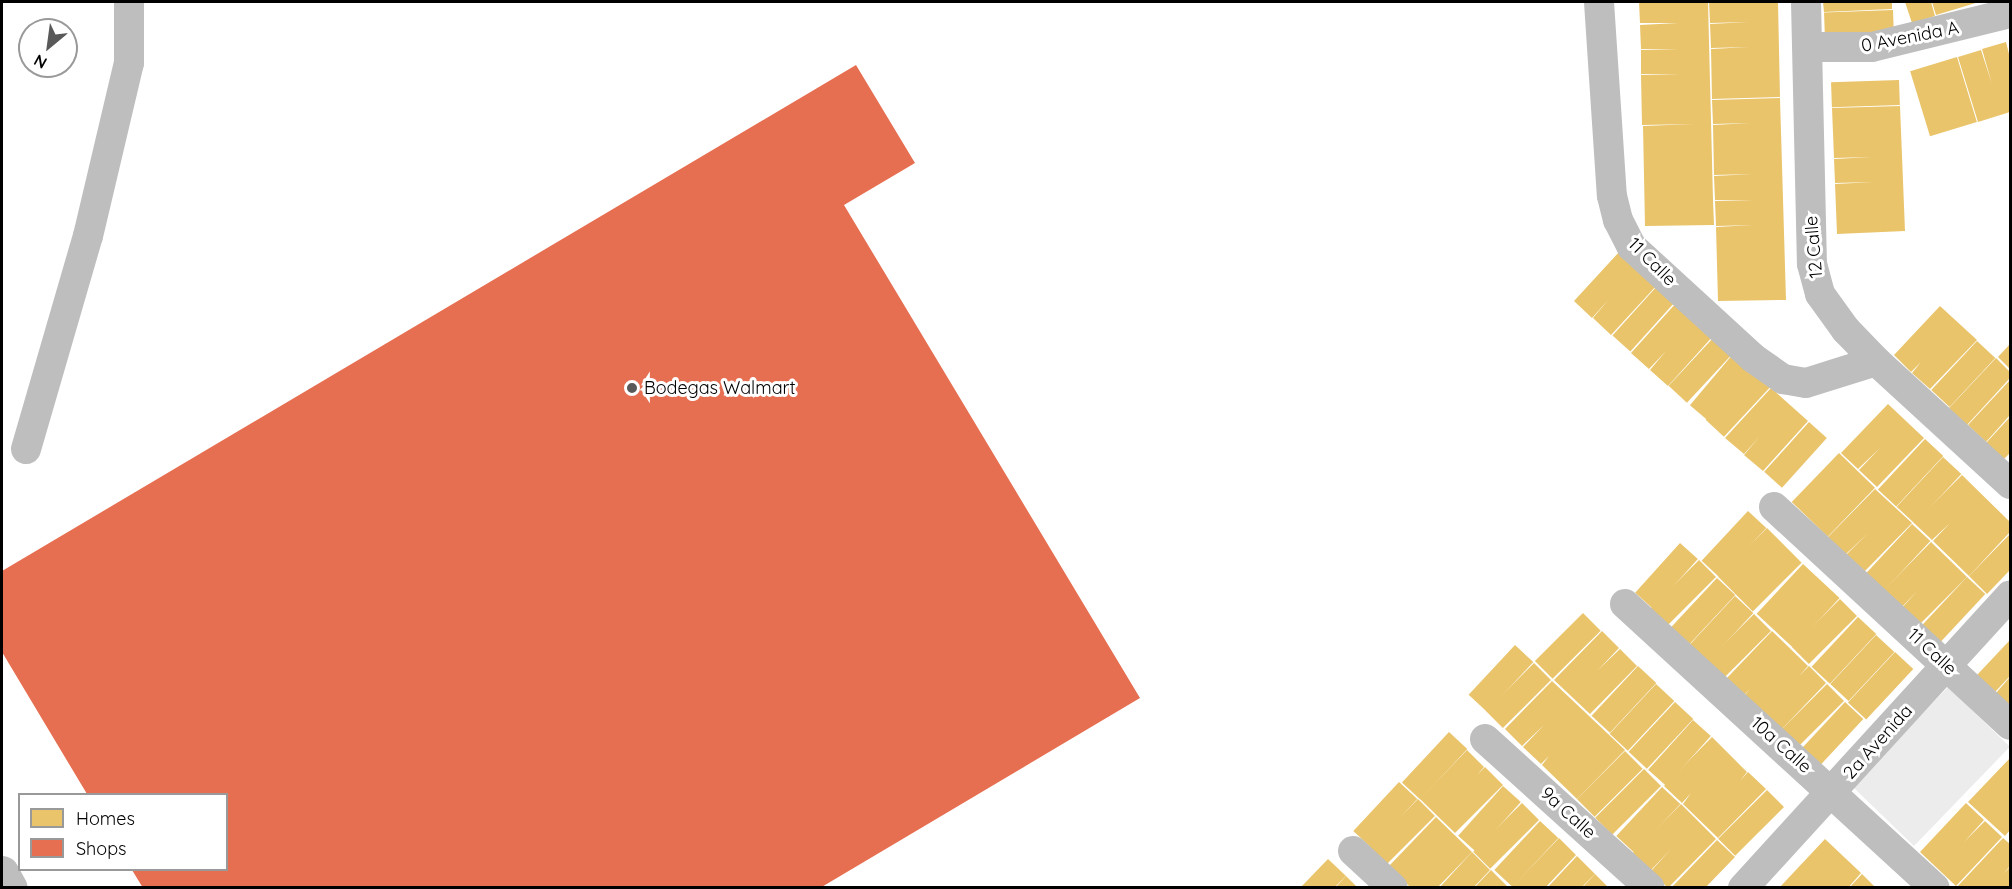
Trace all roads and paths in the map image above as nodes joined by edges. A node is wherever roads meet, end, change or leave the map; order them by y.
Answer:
1 (129, 2) edge
2 (1599, 2) edge
3 (1806, 2) edge
4 (2010, 13) edge
5 (1809, 46) junction
6 (1876, 361) junction
7 (26, 449) dead end
8 (2010, 484) edge
9 (1774, 507) dead end
10 (2010, 596) edge
11 (1625, 604) dead end
12 (1946, 665) junction
13 (2010, 725) edge
14 (1485, 738) dead end
15 (1833, 792) junction
16 (1353, 851) dead end
17 (2, 872) edge
18 (11, 888) edge
19 (1393, 888) edge
20 (1650, 888) edge
21 (1743, 888) edge
22 (1935, 888) edge

1 - 7 street
2 - 6 street, 11 Calle
3 - 5 street, 12 Calle
4 - 5 street, 0 Avenida A
5 - 6 street, 12 Calle
6 - 8 street, 12 Calle
9 - 12 street, 11 Calle
10 - 12 street, 2a Avenida
11 - 15 street, 10a Calle
12 - 13 street, 11 Calle
12 - 15 street, 2a Avenida
14 - 20 street, 9a Calle
15 - 21 street, 2a Avenida
15 - 22 street, 10a Calle
16 - 19 street
17 - 18 main road

